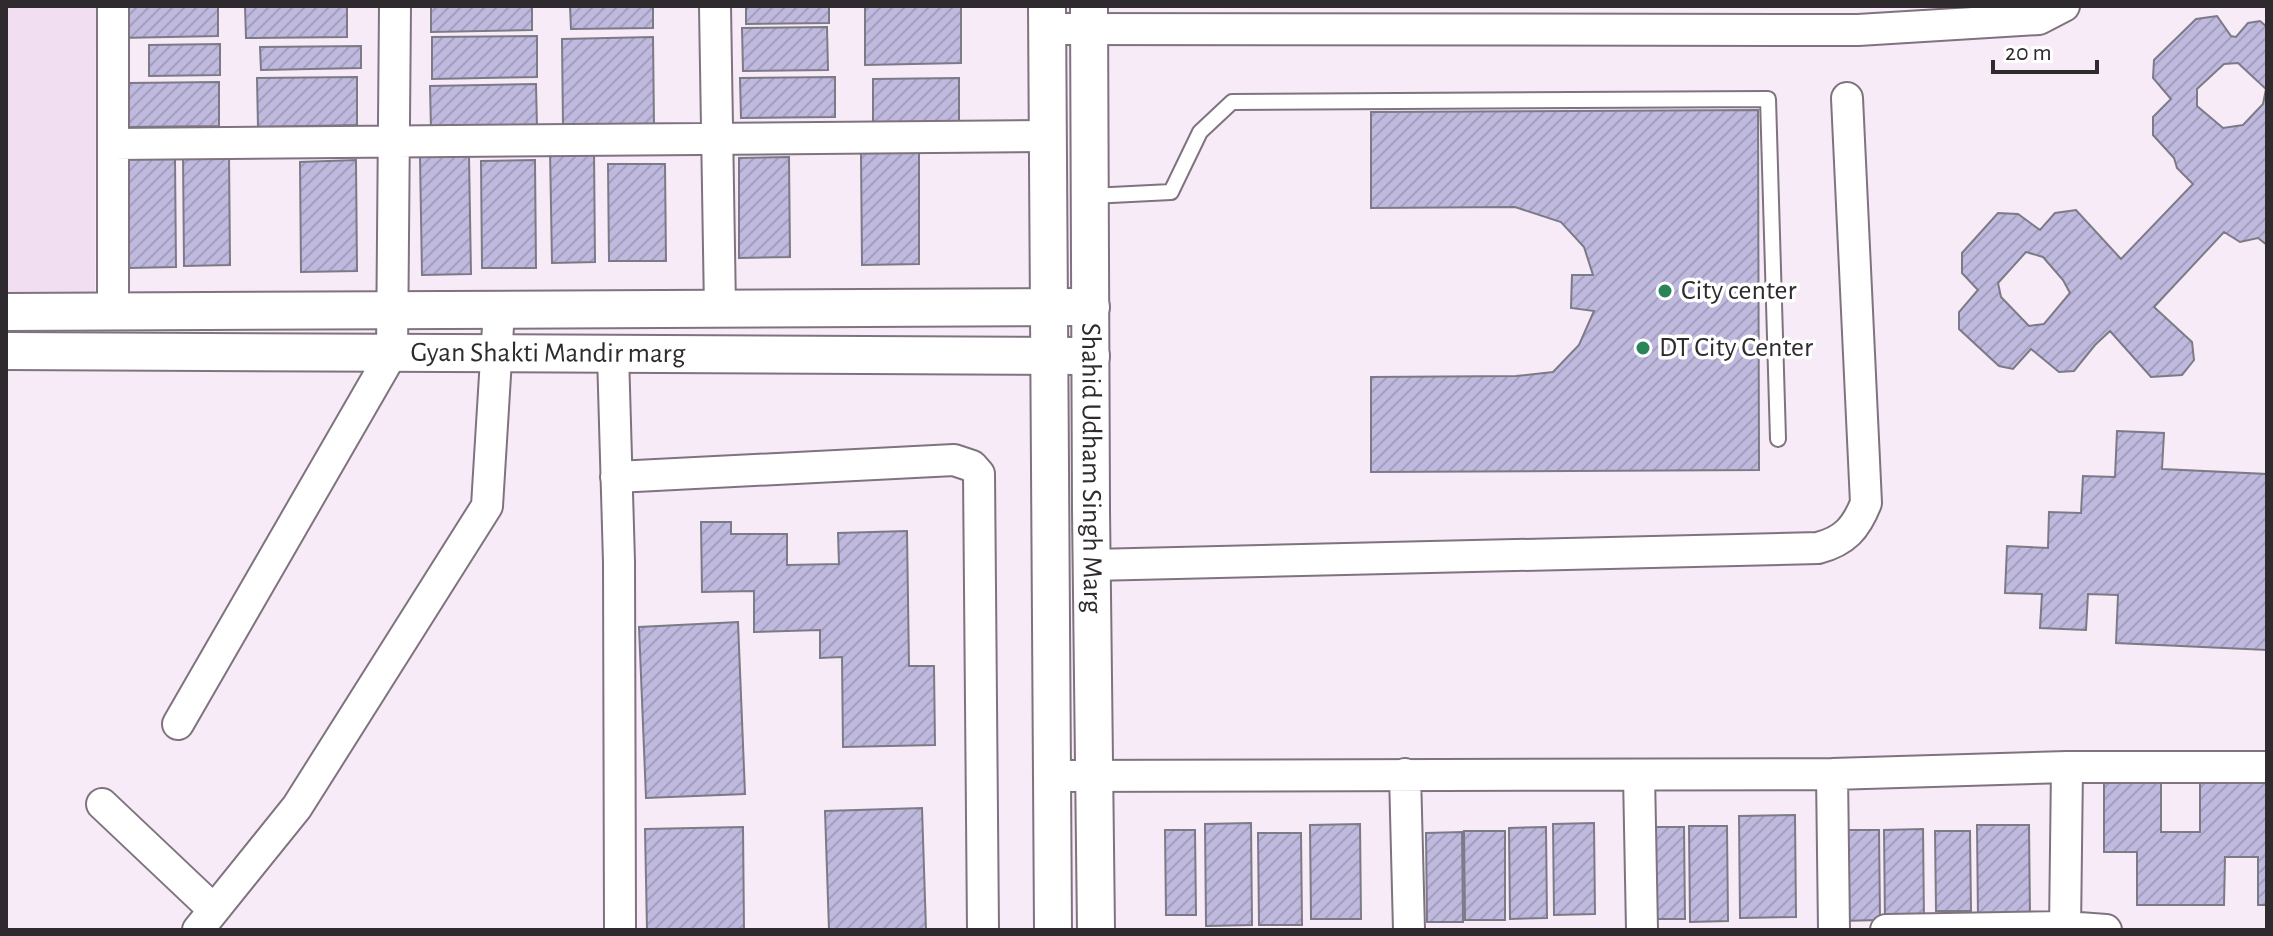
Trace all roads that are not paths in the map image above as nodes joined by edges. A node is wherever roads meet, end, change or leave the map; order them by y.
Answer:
1 (113, 6) edge
2 (395, 6) edge
3 (715, 6) edge
4 (2064, 6) edge
5 (1047, 17) edge
6 (1090, 17) edge
7 (1400, 18) edge
8 (1635, 18) edge
9 (1822, 18) edge
10 (1847, 98) dead end
11 (1047, 136) junction
12 (717, 139) junction
13 (394, 142) junction
14 (113, 144) junction
15 (1091, 196) junction
16 (1049, 307) junction
17 (1091, 307) junction
18 (720, 309) junction
19 (394, 310) junction
20 (499, 310) junction
21 (6, 312) edge
22 (113, 312) junction
23 (6, 351) edge
24 (392, 353) junction
25 (496, 353) junction
26 (613, 354) junction
27 (1091, 356) junction
28 (1049, 357) junction
29 (1778, 439) dead end
30 (616, 477) junction
31 (1092, 565) junction
32 (178, 724) dead end
33 (2067, 767) junction
34 (2267, 767) edge
35 (1405, 774) junction
36 (1832, 774) junction
37 (1095, 775) junction
38 (1639, 775) junction
39 (1051, 776) junction
40 (102, 804) dead end
41 (206, 920) edge
42 (1928, 929) edge
43 (2065, 929) edge
44 (620, 930) edge
45 (983, 930) edge
46 (1053, 930) edge
47 (1096, 930) edge
48 (1409, 930) edge
49 (1642, 930) edge
50 (1834, 930) edge
51 (1886, 930) edge
52 (2106, 930) edge

1 - 14 street
2 - 13 street
3 - 12 street
4 - 9 street
5 - 6 street
5 - 11 street, Shahid Udham Singh Marg
6 - 7 street
6 - 15 street, Shahid Udham Singh Marg
7 - 8 street
8 - 9 street
10 - 31 street
11 - 12 street
11 - 16 street, Shahid Udham Singh Marg
12 - 13 street
12 - 18 street
13 - 14 street
13 - 19 street
14 - 22 street
15 - 17 street, Shahid Udham Singh Marg
15 - 29 lane
16 - 17 street, Gyan Shakti Mandir marg
16 - 18 street, Gyan Shakti Mandir marg
16 - 28 street, Shahid Udham Singh Marg
17 - 27 street, Shahid Udham Singh Marg
18 - 20 street, Gyan Shakti Mandir marg
19 - 20 street, Gyan Shakti Mandir marg
19 - 22 street, Gyan Shakti Mandir marg
19 - 24 street
20 - 25 street
21 - 22 street, Gyan Shakti Mandir marg
23 - 24 street, Gyan Shakti Mandir marg
24 - 25 street, Gyan Shakti Mandir marg
24 - 32 street
25 - 26 street, Gyan Shakti Mandir marg
25 - 41 street
26 - 28 street, Gyan Shakti Mandir marg
26 - 30 street
27 - 28 street, Gyan Shakti Mandir marg
27 - 31 street, Shahid Udham Singh Marg
28 - 39 street, Shahid Udham Singh Marg
30 - 44 street
30 - 45 street
31 - 37 street, Shahid Udham Singh Marg
33 - 34 street
33 - 36 street
33 - 43 street
35 - 37 street
35 - 38 street
35 - 48 street
36 - 38 street
36 - 50 street
37 - 39 street
37 - 47 street, Shahid Udham Singh Marg
38 - 49 street
39 - 46 street, Shahid Udham Singh Marg
40 - 41 street
42 - 43 street
42 - 51 street
43 - 52 street

